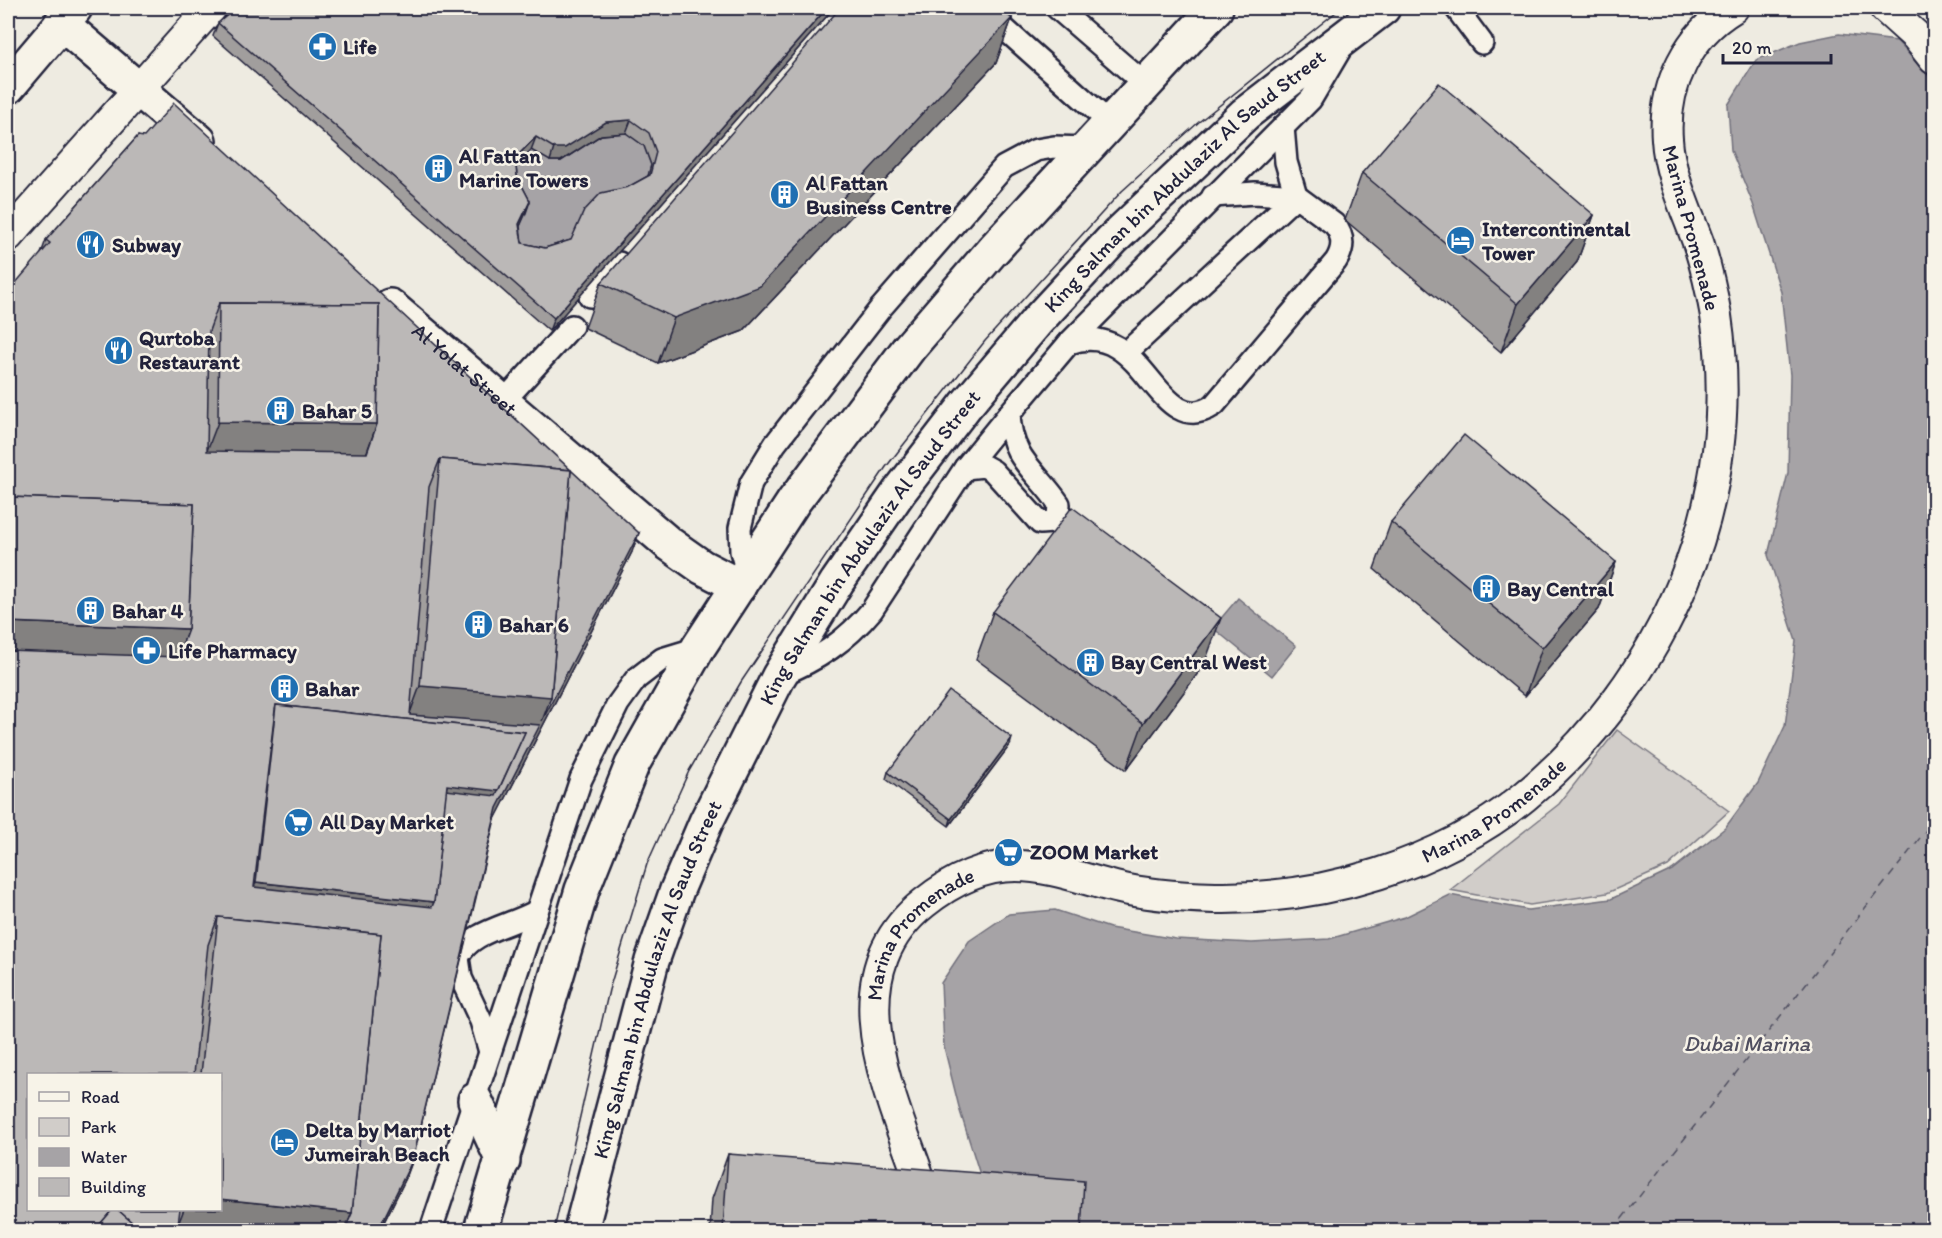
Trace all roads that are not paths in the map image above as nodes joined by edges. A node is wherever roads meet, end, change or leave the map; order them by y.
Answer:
1 (211, 8) edge
2 (981, 8) edge
3 (1057, 8) edge
4 (1383, 8) edge
5 (1456, 8) edge
6 (1733, 8) edge
7 (1885, 8) edge
8 (1210, 11) edge
9 (68, 16) edge
10 (1348, 34) junction
11 (1482, 43) dead end
12 (1935, 58) edge
13 (1145, 84) junction
14 (8, 87) edge
15 (139, 90) junction
16 (1110, 123) junction
17 (1283, 128) junction
18 (1088, 148) junction
19 (221, 160) edge
20 (1213, 196) junction
21 (1296, 196) junction
22 (8, 236) edge
23 (629, 252) edge
24 (367, 285) edge
25 (590, 296) edge
26 (572, 326) dead end
27 (1069, 343) junction
28 (1126, 354) junction
29 (503, 402) junction
30 (1009, 414) junction
31 (1020, 459) junction
32 (965, 468) junction
33 (1000, 477) junction
34 (743, 579) junction
35 (698, 648) junction
36 (779, 676) junction
37 (537, 911) junction
38 (490, 1052) junction
39 (475, 1100) junction
40 (503, 1161) junction
41 (924, 1192) edge
42 (431, 1230) edge
43 (481, 1230) edge
44 (581, 1230) edge

1 - 15 street
2 - 16 lane
3 - 13 lane
4 - 10 main road, King Salman bin Abdulaziz Al Saud Street
5 - 11 lane
6 - 41 street, Marina Promenade
7 - 12 street
8 - 13 main road
9 - 14 main road
9 - 15 main road
10 - 17 lane
10 - 36 main road, King Salman bin Abdulaziz Al Saud Street
13 - 16 main road
15 - 19 main road
15 - 22 street
16 - 18 main road
17 - 20 lane
17 - 21 lane
18 - 34 main road
18 - 34 lane
20 - 21 lane
20 - 27 lane
21 - 28 lane
21 - 28 lane
23 - 25 lane
24 - 29 main road, Al Yolat Street
26 - 29 lane
27 - 28 lane
27 - 30 lane
29 - 34 main road, Al Yolat Street
30 - 31 lane
30 - 32 lane
31 - 33 lane
31 - 33 lane
32 - 33 lane
32 - 36 lane
34 - 35 main road
35 - 37 lane
35 - 40 main road
36 - 44 main road, King Salman bin Abdulaziz Al Saud Street
37 - 38 lane
37 - 38 lane
38 - 39 lane
39 - 40 main road
39 - 42 lane
40 - 43 main road

